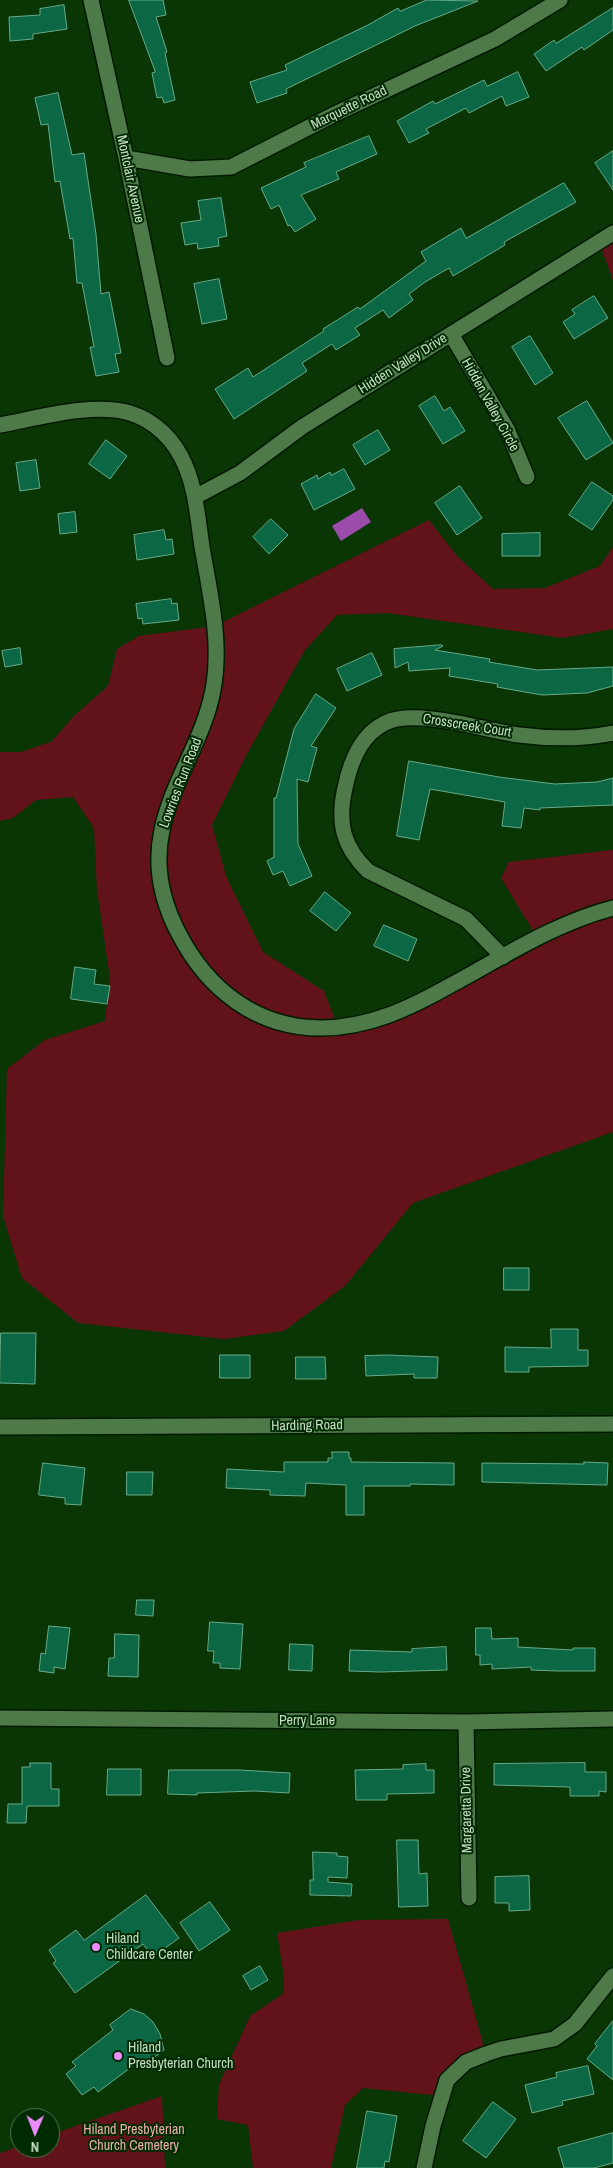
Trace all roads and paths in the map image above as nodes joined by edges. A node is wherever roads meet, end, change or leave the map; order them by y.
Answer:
1 (91, 0) edge
2 (560, 0) edge
3 (126, 158) junction
4 (613, 233) edge
5 (451, 334) junction
6 (167, 358) dead end
7 (0, 425) edge
8 (526, 477) dead end
9 (194, 496) junction
10 (613, 733) edge
11 (613, 908) edge
12 (502, 957) junction
13 (613, 1424) edge
14 (0, 1427) edge
15 (0, 1718) edge
16 (613, 1719) edge
17 (466, 1722) junction
18 (469, 1898) dead end
19 (613, 1976) edge
20 (427, 2168) edge

1 - 3 street, Montclair Avenue
2 - 3 street, Marquette Road
3 - 6 street, Montclair Avenue
4 - 5 street, Hidden Valley Drive
5 - 8 street, Hidden Valley Circle
5 - 9 street, Hidden Valley Drive
7 - 9 street, Lowries Run Road
9 - 12 street, Lowries Run Road
10 - 12 street, Crosscreek Court
11 - 12 street, Lowries Run Road
13 - 14 street, Harding Road
15 - 17 street, Perry Lane
16 - 17 street, Perry Lane
17 - 18 street, Margaretta Drive
19 - 20 street

